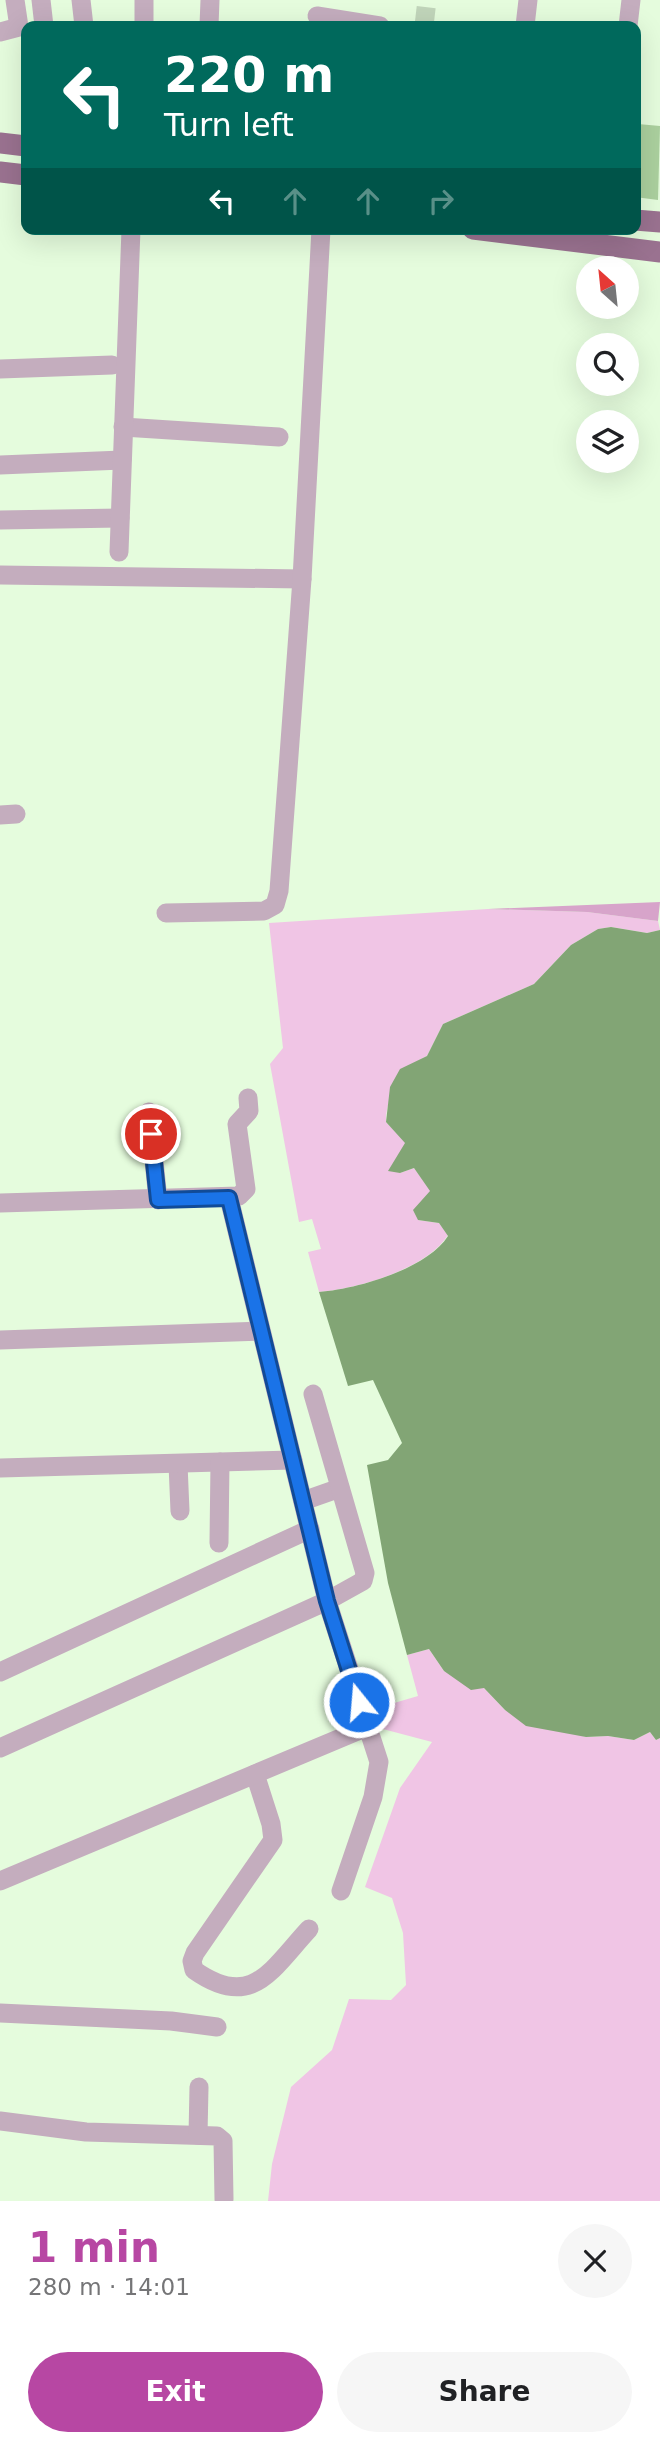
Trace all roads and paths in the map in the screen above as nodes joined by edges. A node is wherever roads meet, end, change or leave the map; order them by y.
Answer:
1 (15, 0) edge
2 (41, 0) edge
3 (81, 0) edge
4 (144, 0) edge
5 (210, 0) edge
6 (528, 0) edge
7 (631, 0) edge
8 (317, 14) edge
9 (44, 21) edge
10 (83, 21) edge
11 (144, 21) edge
12 (209, 21) edge
13 (354, 21) edge
14 (526, 21) edge
15 (629, 21) edge
16 (9, 30) edge
17 (0, 143) edge
18 (21, 145) edge
19 (0, 172) edge
20 (21, 174) edge
21 (641, 220) edge
22 (660, 222) edge
23 (131, 235) edge
24 (321, 235) edge
25 (522, 235) edge
26 (660, 252) edge
27 (113, 365) dead end
28 (0, 369) edge
29 (124, 427) junction
30 (279, 436) dead end
31 (122, 460) junction
32 (0, 465) edge
33 (120, 518) junction
34 (0, 520) edge
35 (118, 552) dead end
36 (0, 575) edge
37 (302, 579) junction
38 (166, 913) dead end
39 (248, 1098) dead end
40 (149, 1112) dead end
41 (229, 1198) junction
42 (158, 1200) junction
43 (0, 1203) edge
44 (260, 1331) junction
45 (0, 1340) edge
46 (313, 1394) dead end
47 (293, 1460) junction
48 (220, 1462) junction
49 (178, 1464) junction
50 (0, 1468) edge
51 (340, 1488) junction
52 (303, 1501) junction
53 (180, 1511) dead end
54 (310, 1529) junction
55 (219, 1543) dead end
56 (327, 1601) junction
57 (0, 1672) edge
58 (367, 1727) junction
59 (0, 1748) edge
60 (255, 1774) junction
61 (0, 1881) edge
62 (341, 1891) dead end
63 (309, 1929) dead end
64 (0, 2013) edge
65 (217, 2027) dead end
66 (199, 2087) dead end
67 (0, 2121) edge
68 (198, 2135) junction
69 (224, 2199) dead end

1 - 16 street
2 - 9 street
3 - 10 street
4 - 11 street
5 - 12 street
6 - 14 street
7 - 15 street
8 - 13 street
17 - 18 main road
19 - 20 main road
21 - 22 main road
23 - 29 street
24 - 37 street
25 - 26 main road
27 - 28 street
29 - 30 street
29 - 31 street
31 - 32 street
31 - 33 street
33 - 34 street
33 - 35 street
36 - 37 street
37 - 38 street
39 - 41 street
40 - 42 street
41 - 42 street
41 - 44 street
42 - 43 street
44 - 45 street
44 - 47 street
46 - 51 street
47 - 48 street
47 - 52 street
48 - 49 street
48 - 55 street
49 - 50 street
49 - 53 street
51 - 52 street
51 - 56 street
52 - 54 street
54 - 56 street
54 - 57 street
56 - 58 street
56 - 59 street
58 - 60 street
58 - 62 street
60 - 61 street
60 - 63 street
64 - 65 street
66 - 68 street
67 - 68 street
68 - 69 street

